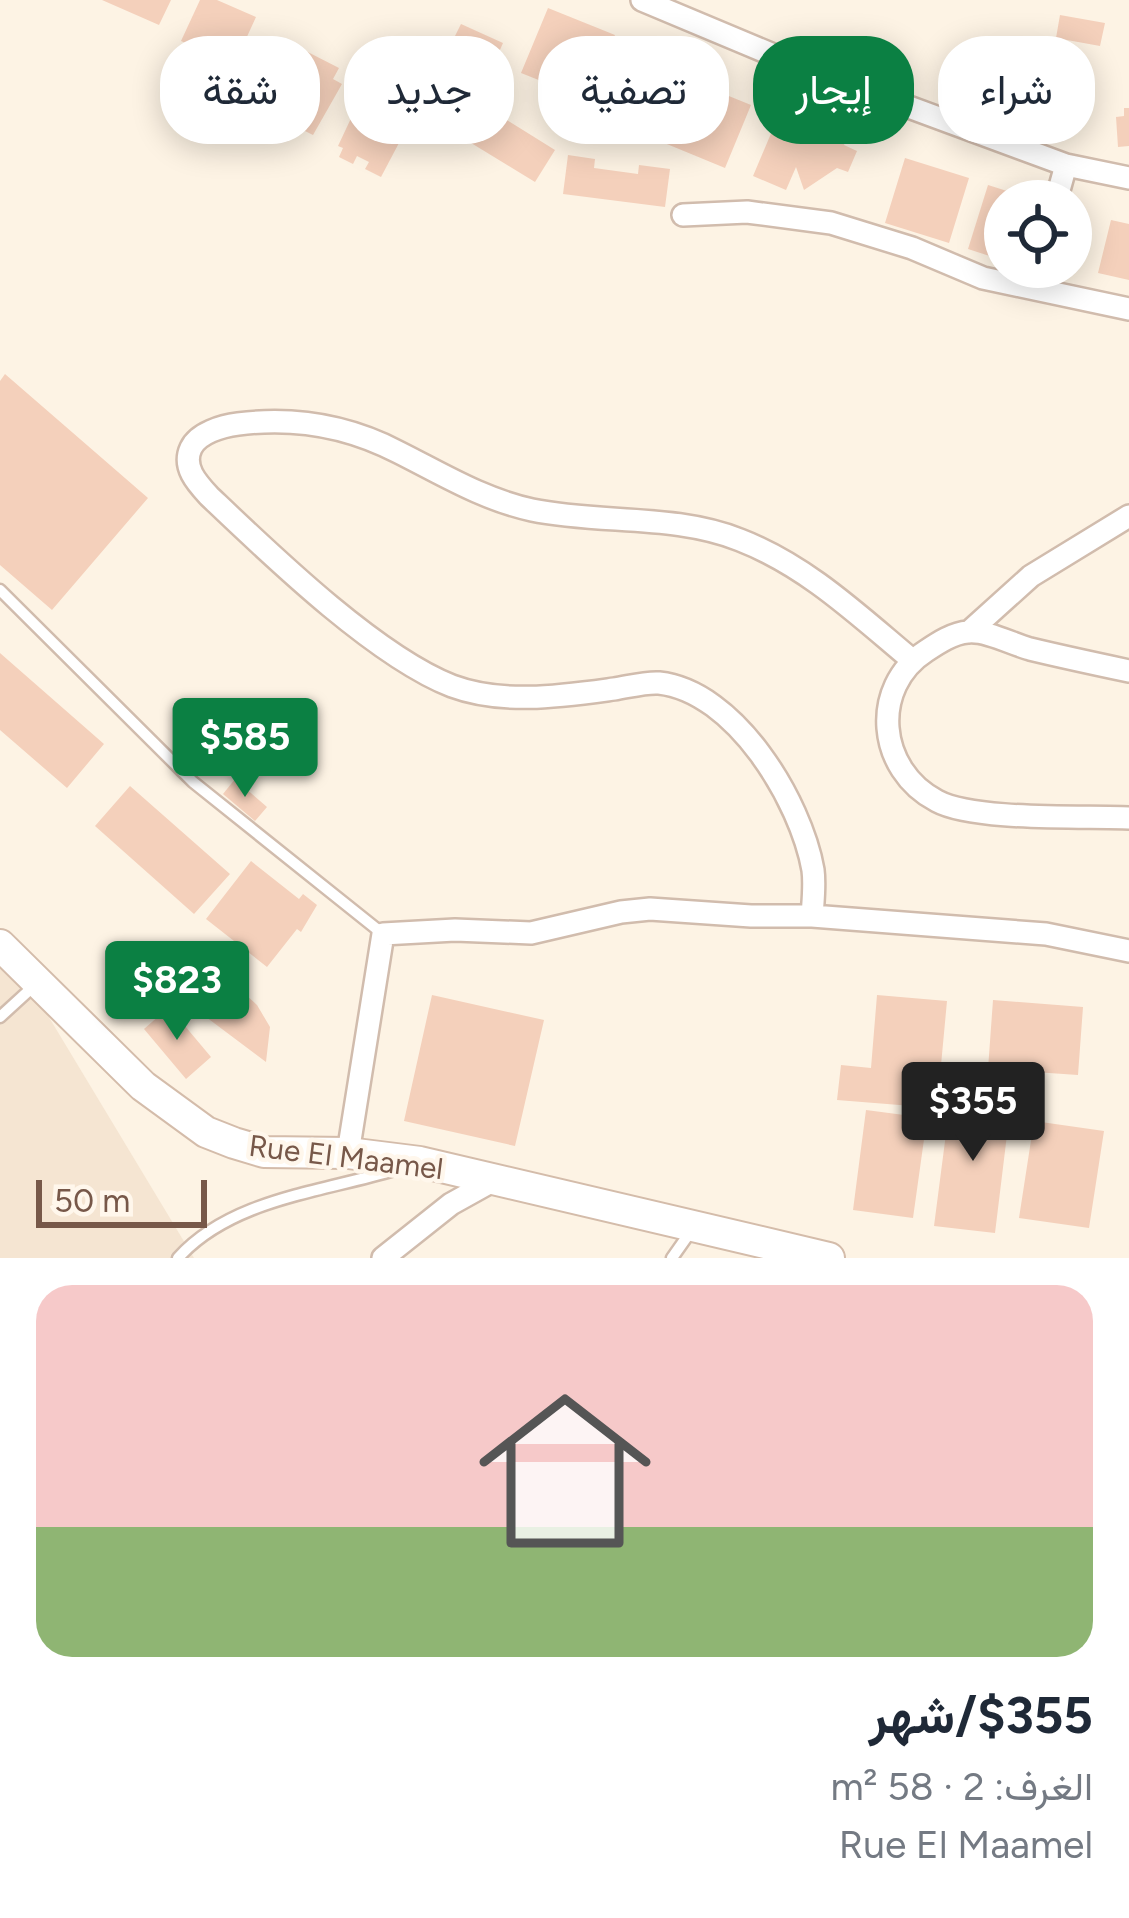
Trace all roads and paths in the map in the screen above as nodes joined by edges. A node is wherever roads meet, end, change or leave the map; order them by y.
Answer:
1 (642, 0) edge
2 (1066, 166) junction
3 (1129, 178) edge
4 (1062, 180) edge
5 (683, 214) dead end
6 (1030, 290) joint
7 (1129, 308) edge
8 (1129, 516) edge
9 (0, 590) edge
10 (970, 631) junction
11 (912, 660) junction
12 (1129, 671) edge
13 (1129, 818) edge
14 (812, 916) junction
15 (382, 934) junction
16 (0, 945) edge
17 (1129, 951) edge
18 (38, 982) junction
19 (0, 1017) edge
20 (348, 1153) junction
21 (420, 1162) junction
22 (496, 1179) junction
23 (693, 1228) junction
24 (178, 1258) edge
25 (383, 1258) edge
26 (672, 1258) edge
27 (829, 1258) edge

1 - 2 street
2 - 3 street
2 - 4 street
5 - 6 street
6 - 7 street
8 - 10 street
9 - 15 lane
10 - 11 street
10 - 12 street
11 - 13 street
11 - 14 street
14 - 15 street
14 - 17 street
15 - 20 street
16 - 18 street, Rue El Maamel
18 - 19 lane
18 - 20 street, Rue El Maamel
20 - 21 street, Rue El Maamel
21 - 22 street, Rue El Maamel
21 - 24 lane
22 - 23 street, Rue El Maamel
22 - 25 street
23 - 26 lane
23 - 27 street, Rue El Maamel

